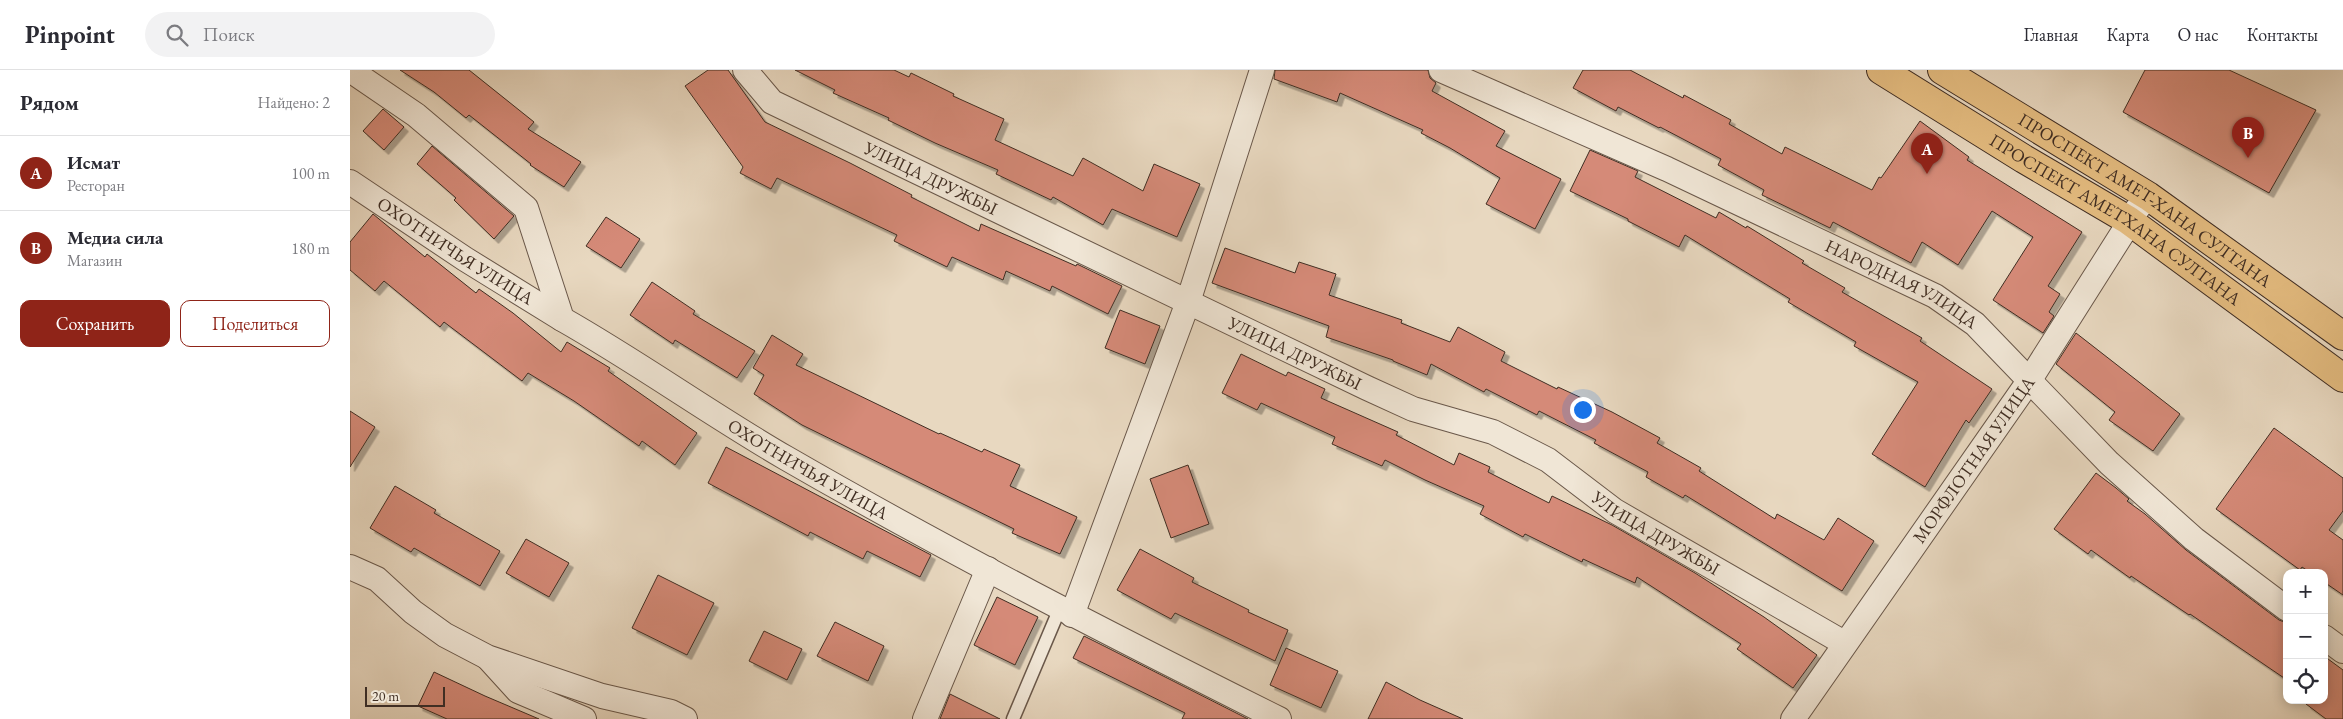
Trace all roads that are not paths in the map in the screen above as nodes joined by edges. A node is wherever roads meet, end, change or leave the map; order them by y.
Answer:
1 (350, 70) edge
2 (745, 70) edge
3 (1262, 70) edge
4 (1441, 70) edge
5 (1881, 70) edge
6 (1942, 70) edge
7 (350, 182) edge
8 (2148, 196) junction
9 (2128, 220) junction
10 (1188, 302) junction
11 (562, 319) junction
12 (2343, 336) edge
13 (2343, 378) edge
14 (2029, 381) junction
15 (350, 567) edge
16 (988, 569) junction
17 (2283, 606) edge
18 (1066, 611) junction
19 (2328, 640) edge
20 (1844, 643) junction
21 (2343, 651) edge
22 (487, 657) junction
23 (584, 719) edge
24 (685, 719) edge
25 (925, 719) edge
26 (1013, 719) edge
27 (1279, 719) edge
28 (1793, 719) edge

1 - 11 street, ОХОТНИЧЬЯ УЛИЦА
2 - 10 street, УЛИЦА ДРУЖБЫ
3 - 10 street
4 - 14 street, НАРОДНАЯ УЛИЦА
5 - 9 main road, ПРОСПЕКТ АМЕТХАНА СУЛТАНА
6 - 8 main road, ПРОСПЕКТ АМЕТ-ХАНА СУЛТАНА
7 - 11 street, ОХОТНИЧЬЯ УЛИЦА
8 - 9 street, МОРФЛОТНАЯ УЛИЦА
8 - 12 main road, ПРОСПЕКТ АМЕТ-ХАНА СУЛТАНА
9 - 13 main road, ПРОСПЕКТ АМЕТХАНА СУЛТАНА
9 - 14 street, МОРФЛОТНАЯ УЛИЦА
10 - 18 street
10 - 20 street, УЛИЦА ДРУЖБЫ
11 - 16 street, ОХОТНИЧЬЯ УЛИЦА
14 - 17 street, НАРОДНАЯ УЛИЦА
14 - 20 street, МОРФЛОТНАЯ УЛИЦА
15 - 22 street
16 - 18 street, ОХОТНИЧЬЯ УЛИЦА
16 - 25 street
18 - 26 lane
18 - 27 street, ОХОТНИЧЬЯ УЛИЦА
19 - 21 street
20 - 28 street, МОРФЛОТНАЯ УЛИЦА
22 - 23 street
22 - 24 street

